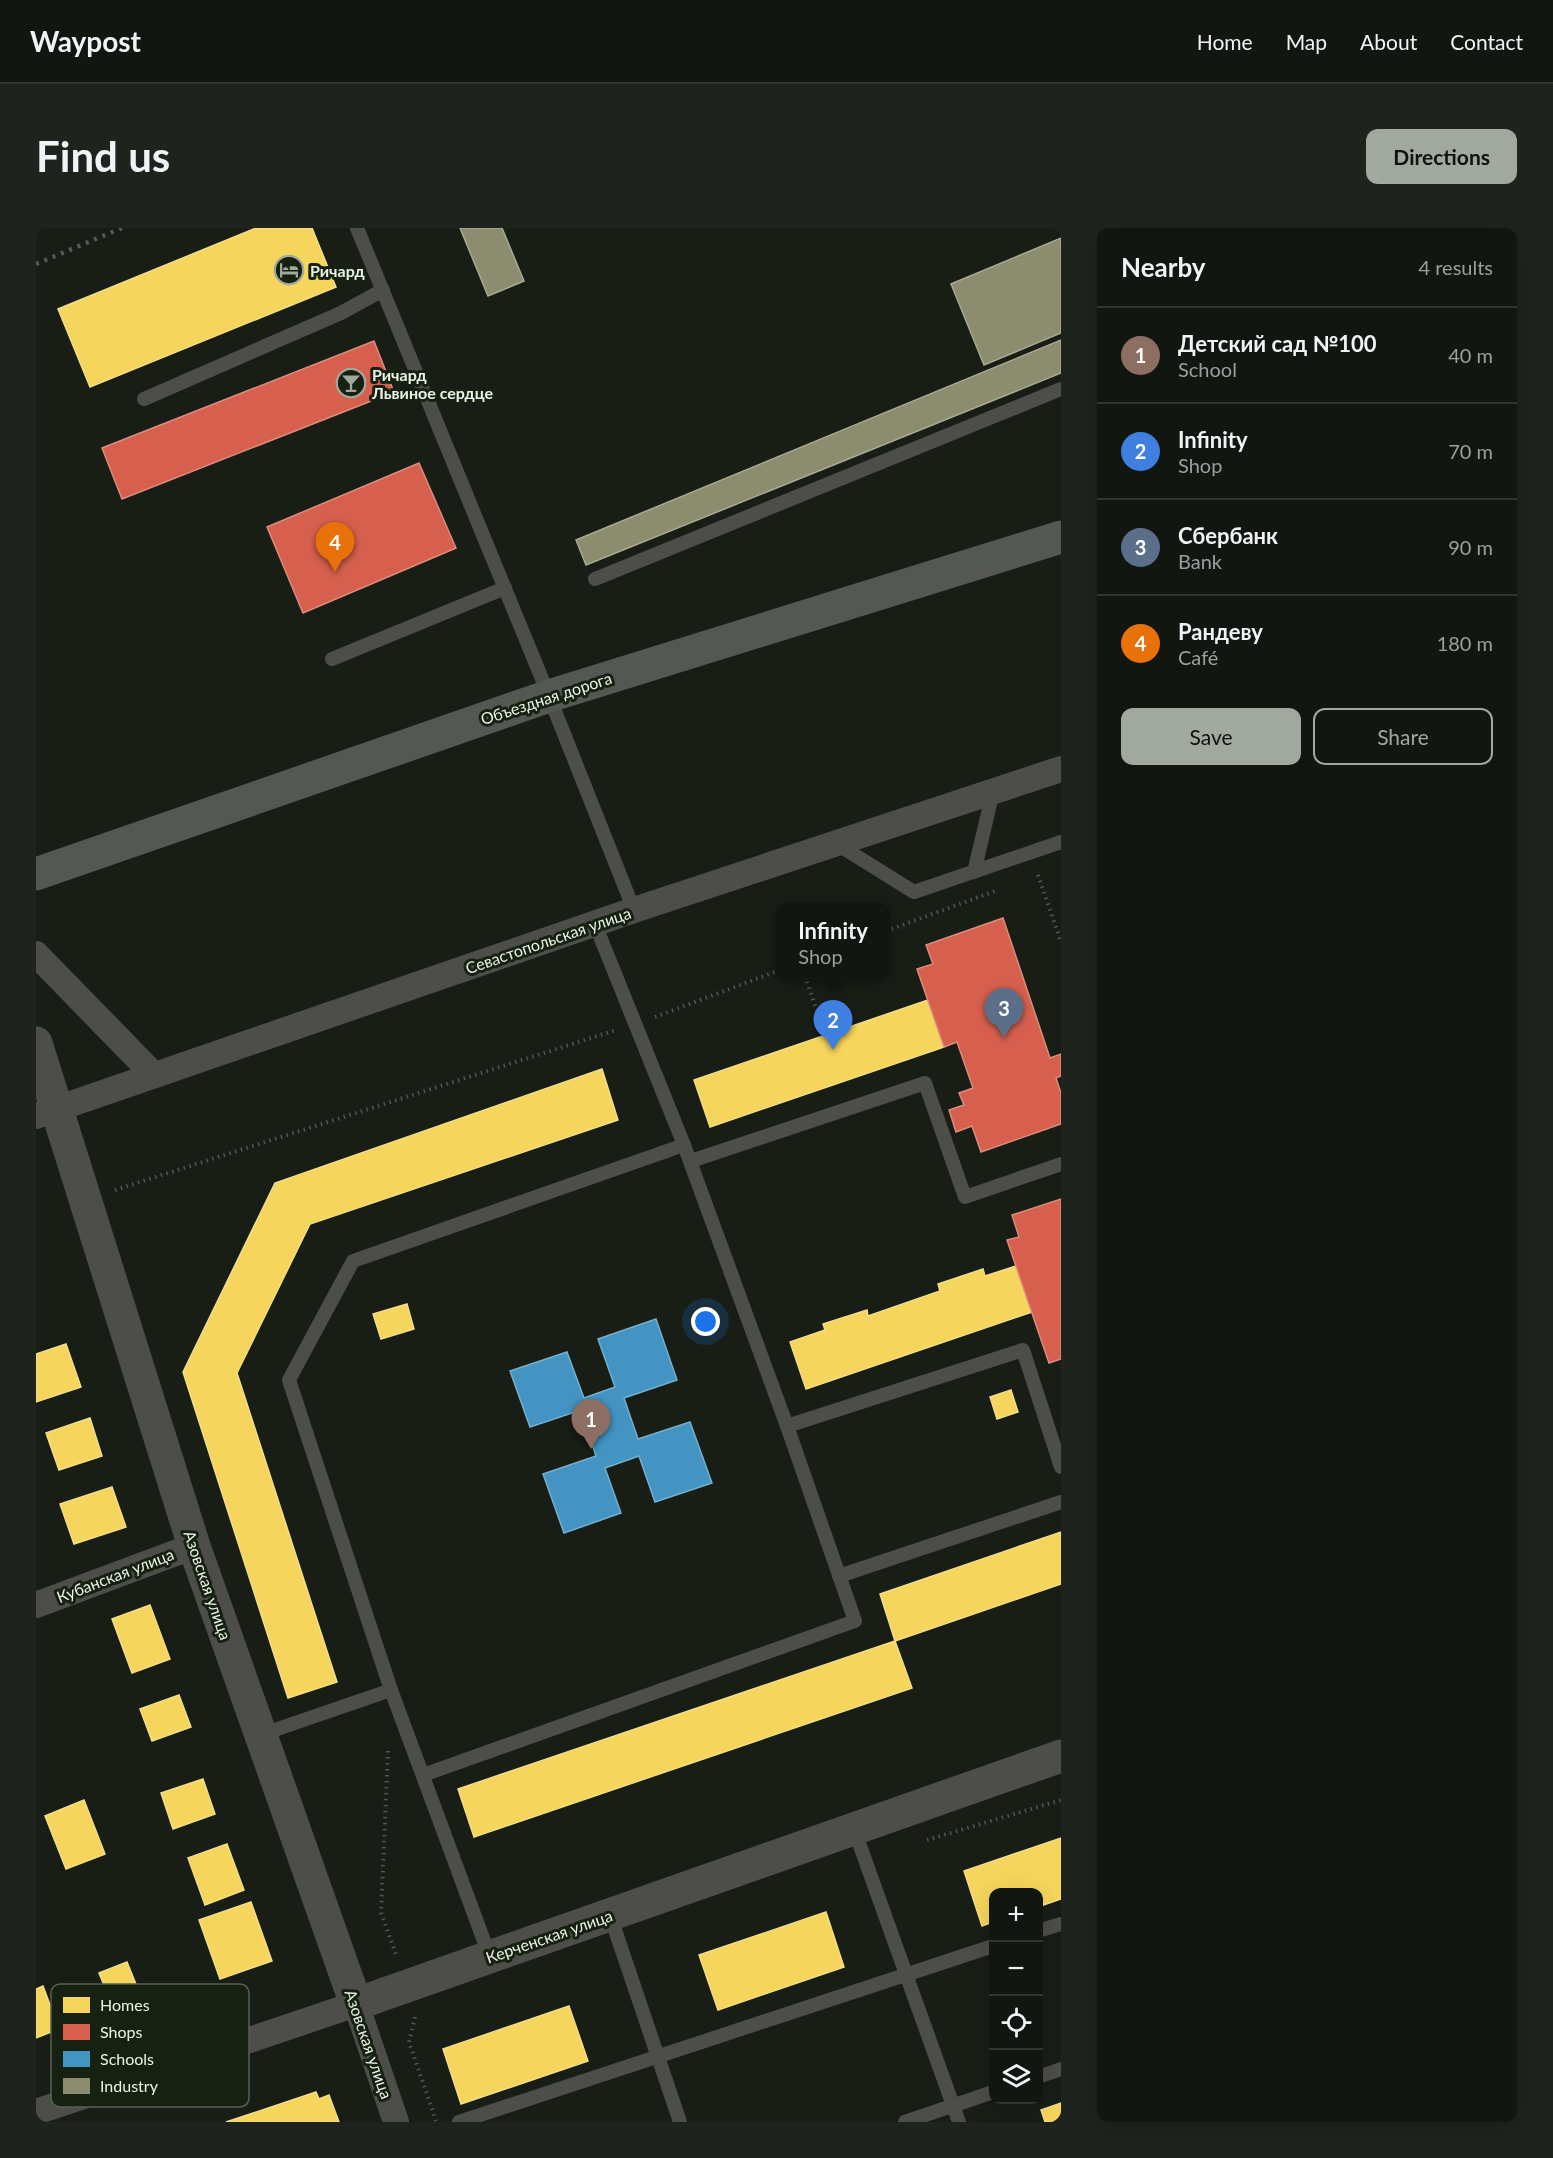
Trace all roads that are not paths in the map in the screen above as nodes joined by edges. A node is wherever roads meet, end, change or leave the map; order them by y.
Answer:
1 (357, 228) edge
2 (383, 290) junction
3 (1061, 389) edge
4 (144, 399) dead end
5 (1061, 537) edge
6 (595, 579) dead end
7 (506, 588) junction
8 (332, 659) dead end
9 (549, 696) junction
10 (1061, 769) edge
11 (993, 792) junction
12 (1061, 842) edge
13 (837, 844) junction
14 (974, 872) junction
15 (36, 874) edge
16 (634, 910) junction
17 (595, 924) junction
18 (36, 954) edge
19 (36, 1043) edge
20 (154, 1075) junction
21 (46, 1112) edge
22 (684, 1145) junction
23 (691, 1161) junction
24 (1061, 1164) edge
25 (788, 1426) junction
26 (1056, 1430) edge
27 (1061, 1467) edge
28 (1061, 1502) edge
29 (194, 1546) junction
30 (839, 1576) junction
31 (36, 1605) edge
32 (391, 1690) junction
33 (260, 1735) junction
34 (1061, 1756) edge
35 (423, 1775) junction
36 (855, 1829) junction
37 (610, 1915) junction
38 (1061, 1923) edge
39 (1043, 1929) edge
40 (989, 1947) edge
41 (490, 1957) junction
42 (906, 1974) junction
43 (356, 2004) junction
44 (249, 2040) edge
45 (658, 2056) junction
46 (1061, 2069) edge
47 (1043, 2075) edge
48 (989, 2093) edge
49 (953, 2106) junction
50 (51, 2107) edge
51 (36, 2112) edge
52 (396, 2122) edge
53 (459, 2122) edge
54 (680, 2122) edge
55 (905, 2122) edge
56 (959, 2122) edge

1 - 2 lane
2 - 4 lane
2 - 7 lane
3 - 6 lane
5 - 9 main road, Объездная дорога
7 - 8 lane
7 - 9 lane
9 - 15 main road, Объездная дорога
9 - 16 lane
10 - 11 street, Севастопольская улица
11 - 13 street, Севастопольская улица
11 - 14 lane
12 - 14 lane
13 - 14 lane
13 - 16 street, Севастопольская улица
16 - 17 street, Севастопольская улица
17 - 20 street, Севастопольская улица
17 - 22 lane
18 - 20 street
19 - 21 street, Азовская улица
20 - 21 street, Севастопольская улица
21 - 29 street, Азовская улица
22 - 23 lane
22 - 32 lane
23 - 24 lane
23 - 25 lane
25 - 26 lane
25 - 30 lane
26 - 27 lane
28 - 30 lane
29 - 31 street, Кубанская улица
29 - 33 street, Азовская улица
30 - 35 lane
32 - 33 lane
32 - 35 lane
33 - 43 street, Азовская улица
34 - 36 street, Керченская улица
35 - 41 lane
36 - 37 street, Керченская улица
36 - 42 lane
37 - 41 street, Керченская улица
37 - 45 lane
38 - 39 lane
40 - 42 lane
41 - 43 street, Керченская улица
42 - 45 lane
42 - 49 lane
43 - 44 street, Керченская улица
43 - 52 street, Азовская улица
45 - 53 lane
45 - 54 lane
46 - 47 lane
48 - 49 lane
49 - 55 lane
49 - 56 lane
50 - 51 street, Керченская улица

